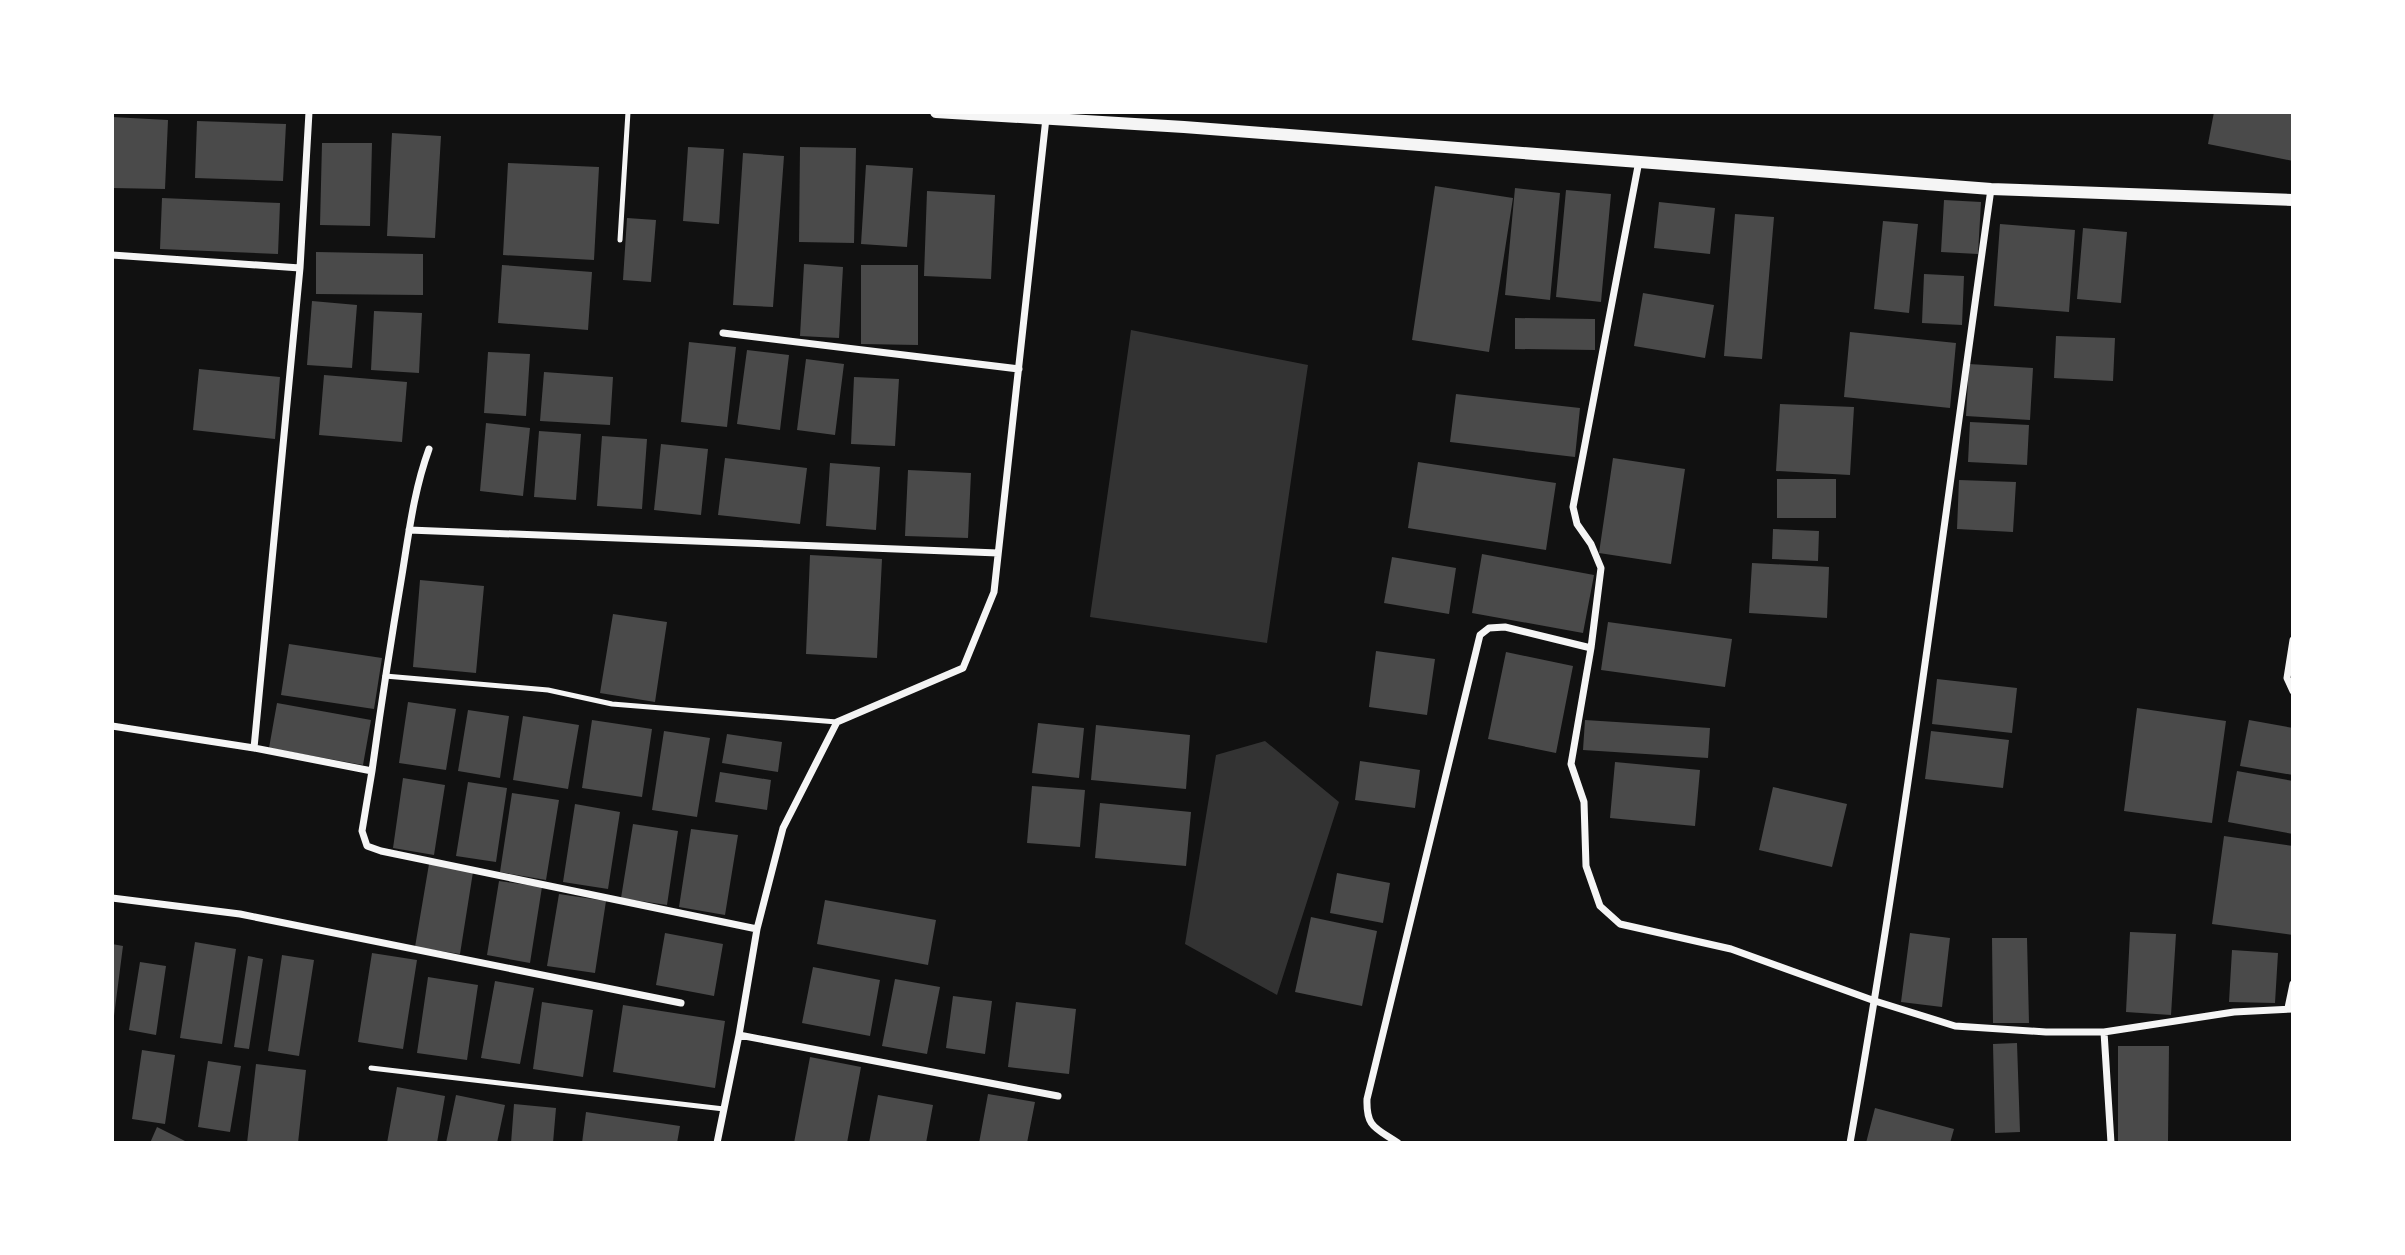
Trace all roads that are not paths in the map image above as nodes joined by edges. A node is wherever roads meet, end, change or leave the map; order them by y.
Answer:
1 (309, 112) edge
2 (628, 112) edge
3 (936, 112) edge
4 (1046, 118) junction
5 (1639, 161) junction
6 (1991, 189) junction
7 (2293, 200) edge
8 (620, 240) dead end
9 (112, 255) edge
10 (300, 268) junction
11 (723, 333) dead end
12 (1018, 369) junction
13 (429, 449) dead end
14 (409, 530) junction
15 (998, 553) junction
16 (2293, 640) edge
17 (1591, 648) junction
18 (385, 676) junction
19 (2293, 691) edge
20 (838, 722) junction
21 (112, 726) edge
22 (254, 748) junction
23 (372, 771) junction
24 (112, 898) edge
25 (757, 929) junction
26 (2293, 984) edge
27 (1875, 1001) junction
28 (681, 1003) dead end
29 (2290, 1008) edge
30 (2104, 1032) junction
31 (739, 1035) junction
32 (371, 1068) dead end
33 (1058, 1096) dead end
34 (724, 1109) junction
35 (717, 1143) edge
36 (1398, 1143) edge
37 (1850, 1143) edge
38 (2111, 1143) edge

1 - 10 street
2 - 8 lane
3 - 4 street
4 - 5 street
4 - 12 street
5 - 6 street
5 - 17 street
6 - 7 street
6 - 27 street
9 - 10 street
10 - 22 street
11 - 12 street
12 - 15 street
13 - 14 street
14 - 15 street
14 - 18 street
15 - 20 street
16 - 19 street
17 - 27 street
17 - 36 street
18 - 20 lane
18 - 23 street
20 - 25 street
21 - 22 street
22 - 23 street
23 - 25 street
24 - 28 street
25 - 31 street
26 - 29 street
27 - 30 street
27 - 37 street
29 - 30 street
30 - 38 street
31 - 33 street
31 - 34 street
32 - 34 lane
34 - 35 street

